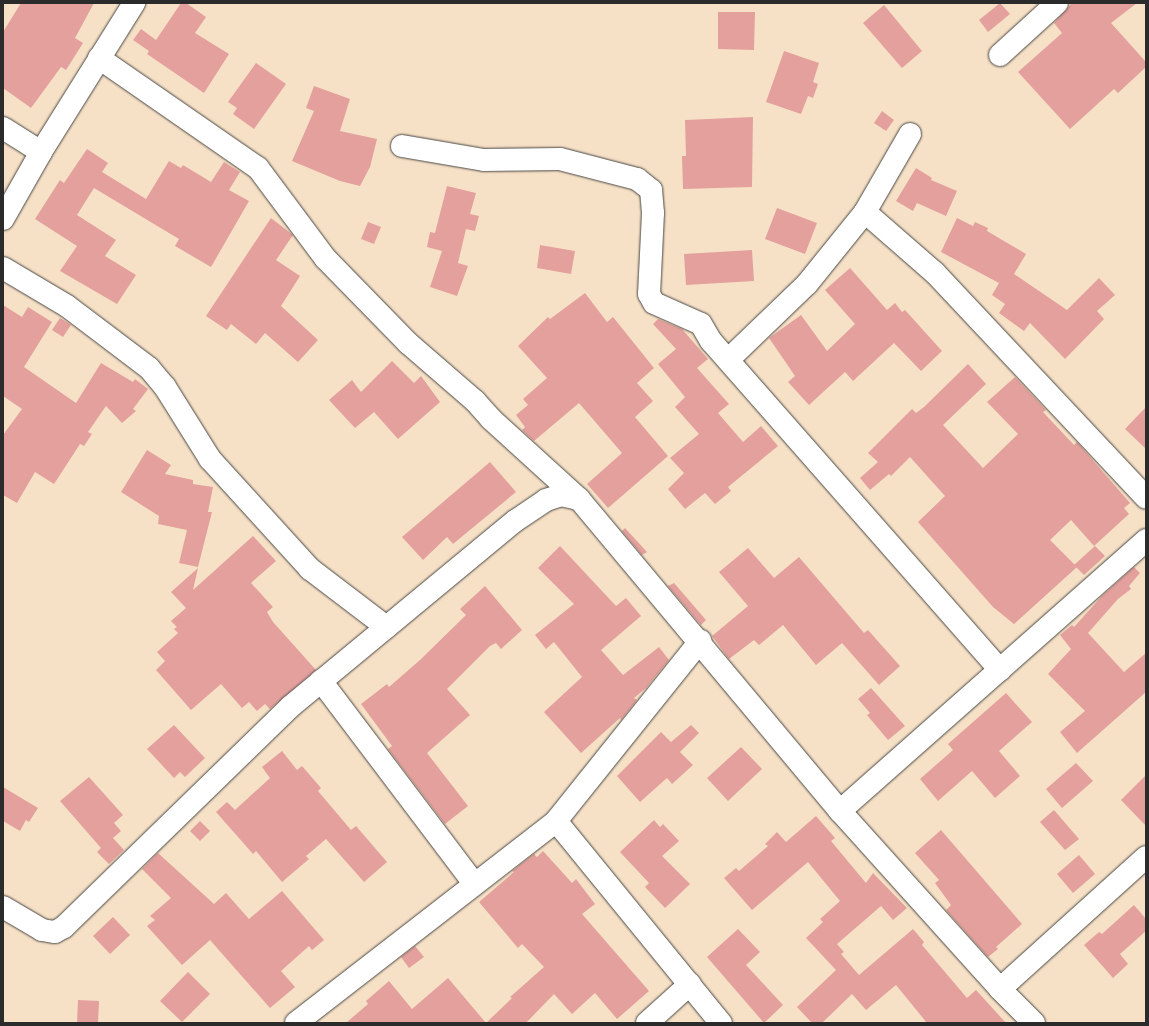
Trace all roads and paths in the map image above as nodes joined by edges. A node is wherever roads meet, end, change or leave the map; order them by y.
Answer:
1 (134, 3) edge
2 (1057, 3) edge
3 (1000, 55) dead end
4 (99, 58) junction
5 (3, 128) edge
6 (910, 134) dead end
7 (402, 146) dead end
8 (40, 152) junction
9 (865, 212) junction
10 (3, 219) edge
11 (3, 268) edge
12 (729, 359) junction
13 (1146, 498) edge
14 (579, 499) junction
15 (1146, 540) edge
16 (386, 627) junction
17 (700, 641) junction
18 (1000, 670) junction
19 (321, 681) junction
20 (840, 811) junction
21 (556, 821) junction
22 (1146, 857) edge
23 (474, 883) junction
24 (3, 907) edge
25 (690, 984) junction
26 (1000, 989) junction
27 (296, 1023) edge
28 (647, 1023) edge
29 (721, 1023) edge
30 (1034, 1023) edge

1 - 4 street
2 - 3 street
4 - 8 street
4 - 14 street
5 - 8 street
6 - 9 street
7 - 12 street
8 - 10 street
9 - 12 street
9 - 13 street
11 - 16 street
12 - 18 street
14 - 16 street
14 - 17 street
15 - 18 street
16 - 19 street
17 - 20 street
17 - 21 street
18 - 20 street
19 - 23 street
19 - 24 street
20 - 26 street
21 - 23 street
21 - 25 street
22 - 26 street
23 - 27 street
25 - 28 street
25 - 29 street
26 - 30 street

